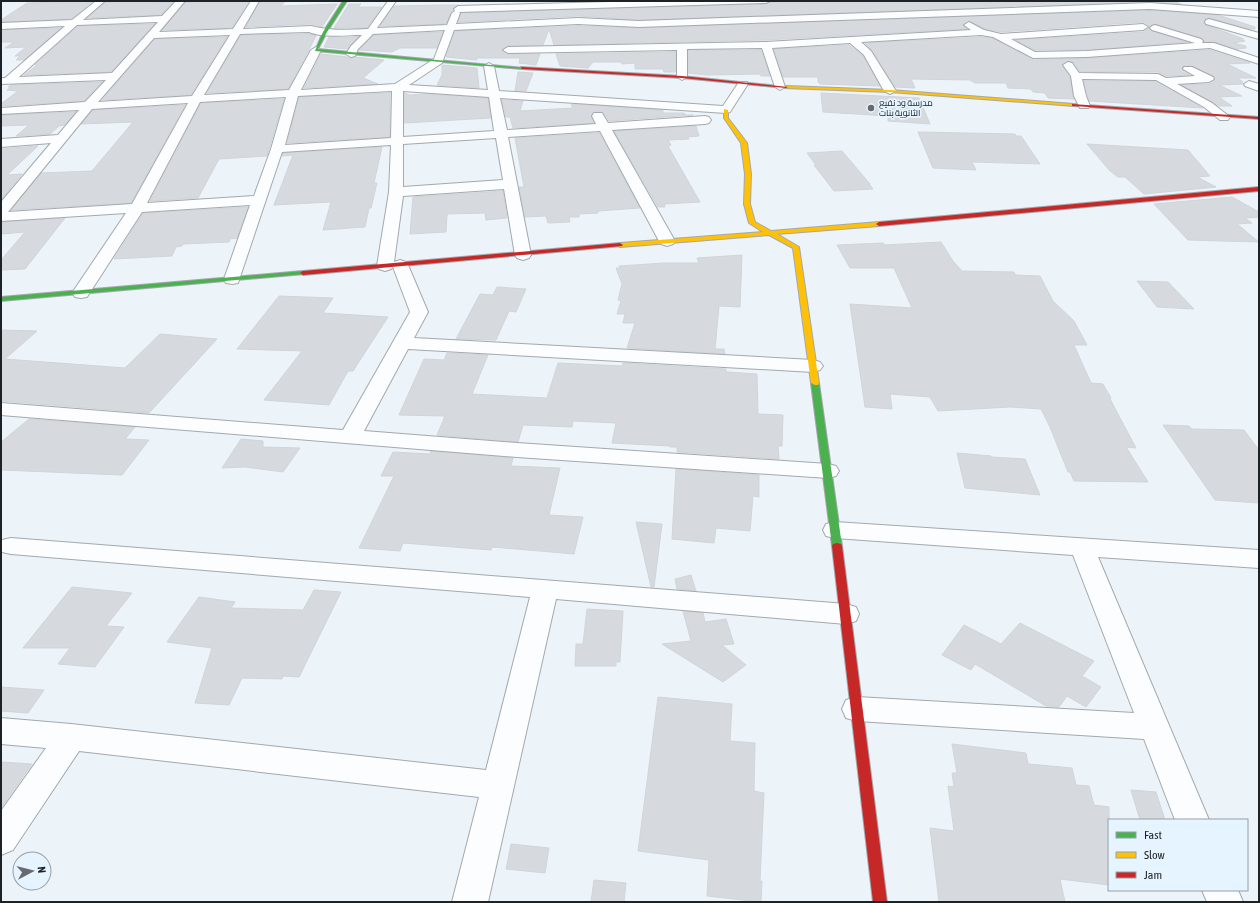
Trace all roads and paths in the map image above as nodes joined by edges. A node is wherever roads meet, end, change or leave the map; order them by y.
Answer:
1 (101, 1) edge
2 (181, 1) edge
3 (256, 1) edge
4 (345, 1) edge
5 (392, 1) edge
6 (748, 1) edge
7 (687, 2) edge
8 (975, 3) dead end
9 (1162, 4) edge
10 (459, 5) edge
11 (1059, 5) edge
12 (872, 6) dead end
13 (766, 7) edge
14 (73, 10) dead end
15 (88, 10) junction
16 (1005, 12) junction
17 (620, 14) junction
18 (949, 14) junction
19 (1259, 15) edge
20 (890, 16) junction
21 (166, 19) junction
22 (783, 19) junction
23 (1093, 21) dead end
24 (73, 23) junction
25 (516, 24) junction
26 (1, 26) edge
27 (451, 26) junction
28 (1143, 27) dead end
29 (1155, 28) dead end
30 (1114, 29) junction
31 (237, 31) junction
32 (324, 32) junction
33 (370, 32) junction
34 (981, 32) junction
35 (152, 35) junction
36 (1259, 36) edge
37 (1000, 37) junction
38 (852, 40) junction
39 (766, 45) junction
40 (1210, 45) junction
41 (682, 47) junction
42 (316, 50) junction
43 (508, 50) junction
44 (351, 54) junction
45 (1060, 55) junction
46 (438, 61) junction
47 (1259, 61) edge
48 (489, 66) junction
49 (503, 67) junction
50 (1188, 69) dead end
51 (115, 76) junction
52 (1076, 76) junction
53 (682, 77) junction
54 (4, 81) edge
55 (1164, 81) junction
56 (743, 84) junction
57 (398, 87) junction
58 (780, 87) junction
59 (890, 91) junction
60 (494, 93) junction
61 (294, 94) junction
62 (196, 99) junction
63 (589, 100) junction
64 (88, 106) junction
65 (1084, 106) junction
66 (1, 111) edge
67 (726, 114) junction
68 (1224, 117) junction
69 (1259, 118) edge
70 (603, 127) junction
71 (501, 135) junction
72 (63, 138) junction
73 (397, 141) junction
74 (1, 143) edge
75 (277, 149) junction
76 (510, 184) junction
77 (1259, 189) edge
78 (396, 192) junction
79 (259, 200) junction
80 (137, 208) junction
81 (1, 211) edge
82 (1, 217) edge
83 (771, 234) junction
84 (667, 241) junction
85 (523, 255) junction
86 (393, 266) junction
87 (232, 279) junction
88 (82, 293) junction
89 (1, 299) edge
90 (402, 343) junction
91 (813, 366) junction
92 (1, 409) edge
93 (350, 437) junction
94 (828, 471) junction
95 (835, 530) junction
96 (1082, 547) junction
97 (4, 550) edge
98 (1259, 559) edge
99 (545, 589) junction
100 (846, 614) junction
101 (857, 709) junction
102 (1154, 727) junction
103 (1, 731) edge
104 (71, 737) junction
105 (498, 786) junction
106 (1192, 819) edge
107 (1, 839) edge
108 (1220, 891) edge
109 (470, 902) edge
110 (880, 902) edge
111 (1225, 902) edge

1 - 15 street
2 - 21 street
3 - 31 street
4 - 32 street
5 - 33 street
6 - 7 street
6 - 13 street
7 - 17 street
8 - 16 street
9 - 11 street
9 - 19 street
10 - 17 street
10 - 27 street
11 - 16 street
12 - 20 street
13 - 22 street
14 - 15 street
15 - 24 street
16 - 18 street
17 - 22 street
17 - 25 street
18 - 20 street
18 - 34 street
19 - 36 street
20 - 22 street
21 - 24 street
21 - 35 street
23 - 30 street
24 - 26 street
24 - 54 street
25 - 27 street
25 - 43 street
27 - 33 street
27 - 46 street
28 - 30 street
29 - 40 street
30 - 37 street
31 - 32 street
31 - 35 street
31 - 62 street
32 - 33 street
32 - 42 street
33 - 44 street
34 - 37 street
34 - 38 street
35 - 51 street
37 - 45 street
38 - 39 street
38 - 59 street
39 - 41 street
39 - 58 street
40 - 45 street
40 - 47 street
41 - 43 street
41 - 53 street
42 - 44 street
42 - 61 street
43 - 49 street
44 - 46 street
45 - 52 street
46 - 48 street
46 - 57 street
48 - 49 street
48 - 60 street
49 - 53 street
50 - 55 street
51 - 54 street
51 - 64 street
52 - 55 street
52 - 65 street
53 - 56 street
55 - 68 street
56 - 58 street
56 - 67 street
57 - 60 street
57 - 61 street
57 - 73 street
58 - 59 street
59 - 65 street
60 - 63 street
60 - 71 street
61 - 62 street
61 - 75 street
62 - 64 street
62 - 80 street
63 - 67 street
63 - 70 street
64 - 66 street
64 - 72 street
65 - 68 street
67 - 70 street
67 - 83 street
68 - 69 street
70 - 71 street
70 - 84 street
71 - 73 street
71 - 76 street
72 - 74 street
72 - 81 street
73 - 75 street
73 - 78 street
75 - 79 street
76 - 78 street
76 - 85 street
77 - 83 street
78 - 86 street
79 - 80 street
79 - 87 street
80 - 82 street
80 - 88 street
83 - 84 street
83 - 91 street
84 - 85 street
85 - 86 street
86 - 87 street
86 - 90 street
87 - 88 street
88 - 89 street
90 - 91 street
90 - 93 street
91 - 94 street
92 - 93 street
93 - 94 street
94 - 95 street
95 - 96 street
95 - 100 street
96 - 98 street
96 - 102 street
97 - 99 street
99 - 100 street
99 - 105 street
100 - 101 street
101 - 102 street
101 - 110 street
102 - 106 street
103 - 104 street
104 - 105 street
104 - 107 street
105 - 109 street
108 - 111 street

